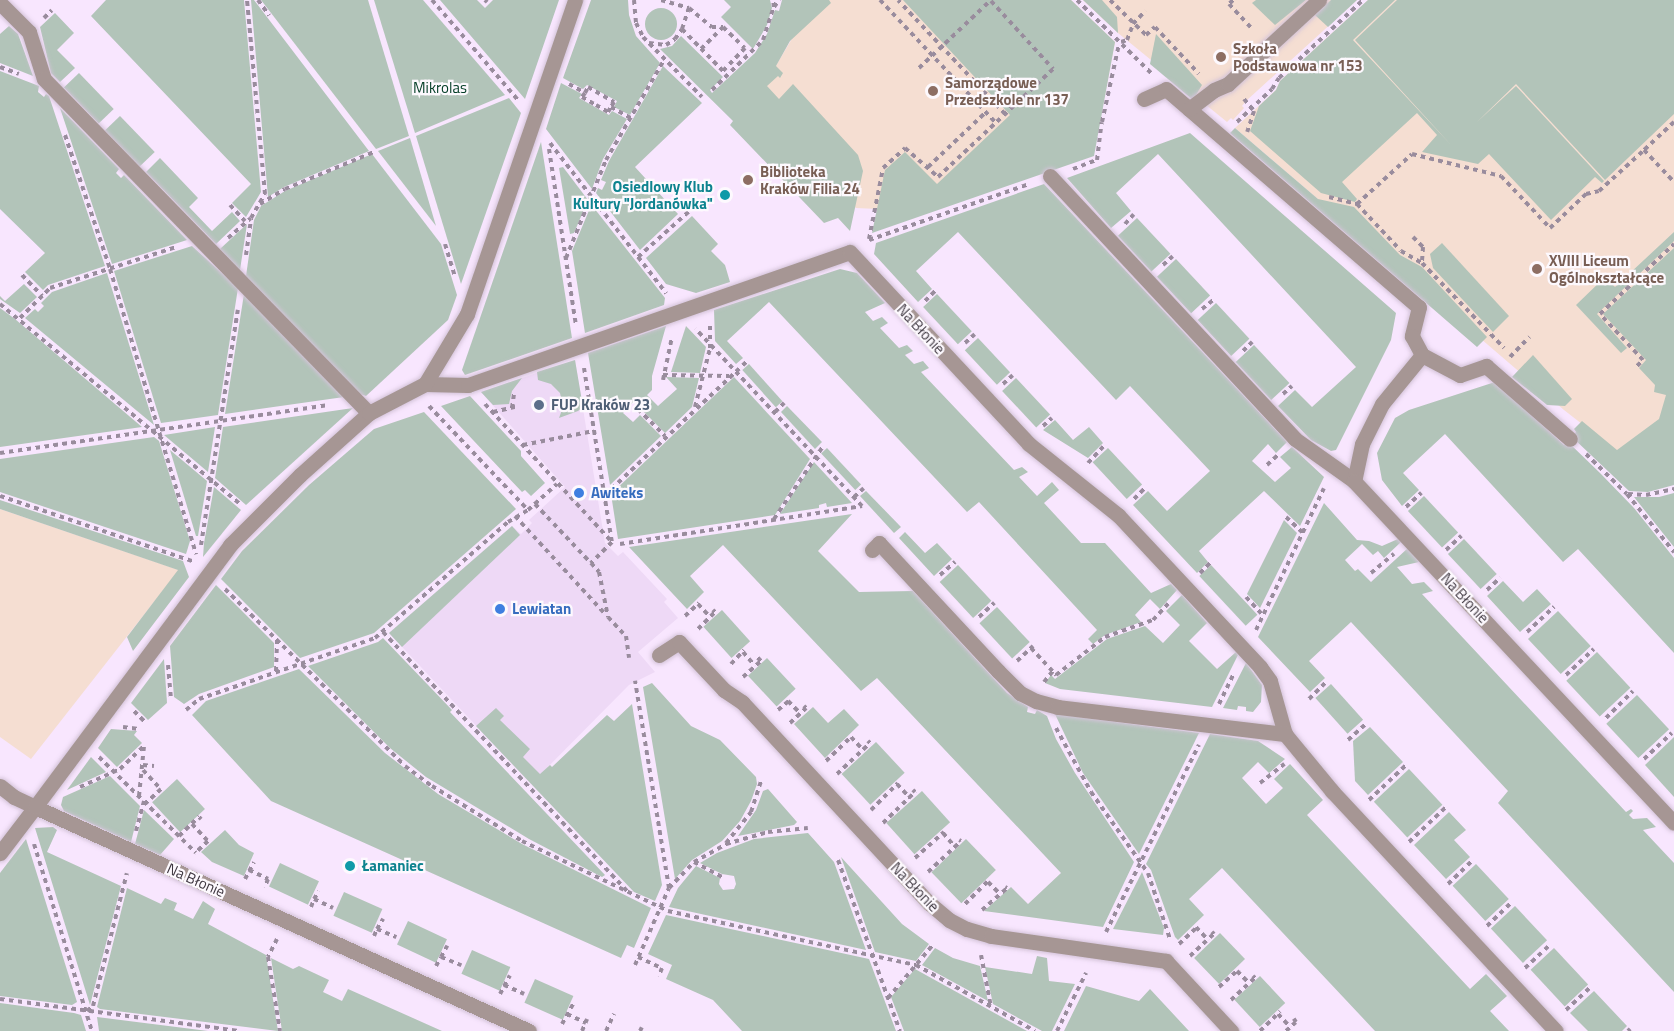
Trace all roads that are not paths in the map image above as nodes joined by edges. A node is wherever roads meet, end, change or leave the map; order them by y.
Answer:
1 (575, 0) edge
2 (1319, 0) edge
3 (0, 3) edge
4 (1144, 99) dead end
5 (1189, 108) junction
6 (1050, 176) road end
7 (1422, 355) junction
8 (419, 387) junction
9 (369, 413) junction
10 (1570, 439) road end
11 (1354, 481) junction
12 (872, 550) dead end
13 (659, 655) dead end
14 (1285, 734) junction
15 (0, 786) edge
16 (29, 815) junction
17 (1674, 823) edge
18 (0, 853) edge
19 (529, 1031) edge
20 (1231, 1031) edge
21 (1556, 1031) edge

1 - 8 street
2 - 5 street
3 - 9 street
4 - 5 street
5 - 7 street
6 - 11 street, Na Błonie
7 - 10 street
7 - 11 street
8 - 9 street
8 - 14 street, Na Błonie
9 - 16 street
11 - 17 street, Na Błonie
12 - 14 street
13 - 20 street, Na Błonie
14 - 21 street, Na Błonie
15 - 16 street, Na Błonie
16 - 18 street
16 - 19 street, Na Błonie

